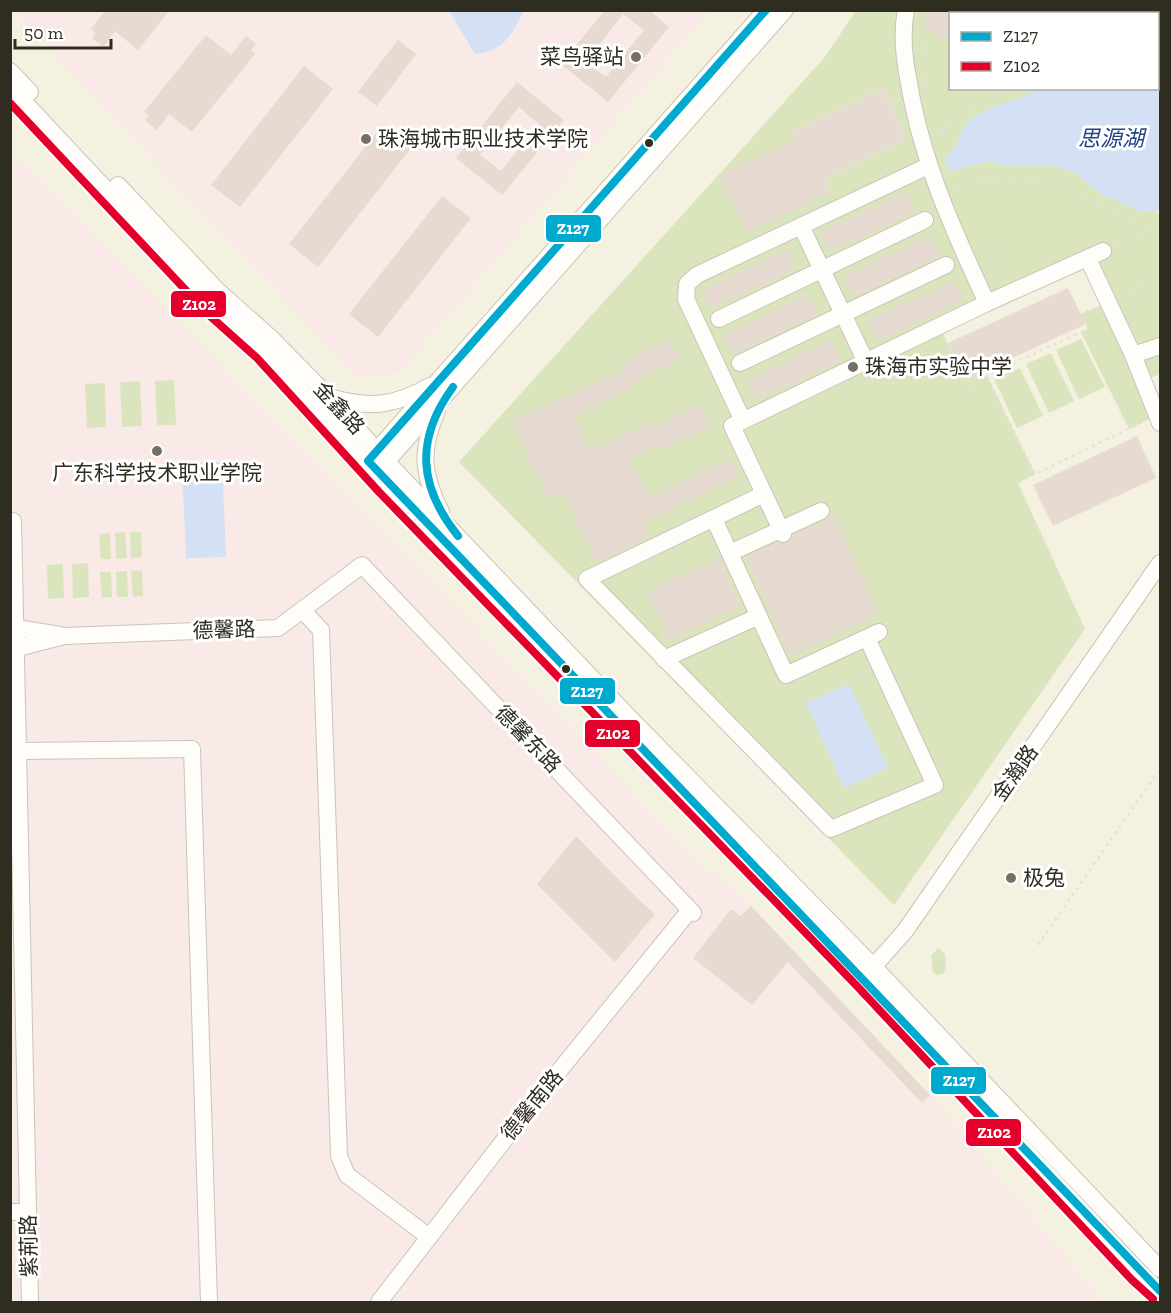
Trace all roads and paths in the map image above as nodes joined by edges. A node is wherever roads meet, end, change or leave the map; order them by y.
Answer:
1 (766, 10) edge
2 (786, 10) edge
3 (906, 10) edge
4 (922, 10) edge
5 (10, 71) edge
6 (10, 87) edge
7 (1006, 90) edge
8 (929, 102) dead end
9 (933, 129) dead end
10 (935, 137) junction
11 (936, 143) dead end
12 (928, 166) junction
13 (953, 195) dead end
14 (925, 220) dead end
15 (1160, 224) edge
16 (801, 226) junction
17 (1140, 233) junction
18 (975, 246) dead end
19 (1103, 251) joint
20 (1088, 259) junction
21 (946, 264) dead end
22 (822, 269) junction
23 (1023, 272) dead end
24 (987, 303) junction
25 (843, 314) junction
26 (1081, 314) dead end
27 (719, 319) dead end
28 (1161, 346) edge
29 (1133, 355) junction
30 (866, 362) junction
31 (740, 363) dead end
32 (980, 373) dead end
33 (987, 376) junction
34 (983, 378) junction
35 (441, 379) junction
36 (968, 390) dead end
37 (329, 397) junction
38 (442, 399) junction
39 (1159, 419) edge
40 (744, 421) junction
41 (377, 461) junction
42 (1035, 474) junction
43 (1018, 483) dead end
44 (764, 494) junction
45 (821, 511) dead end
46 (714, 519) junction
47 (13, 521) dead end
48 (446, 524) junction
49 (782, 532) junction
50 (730, 553) junction
51 (1161, 563) edge
52 (362, 565) joint
53 (303, 611) junction
54 (759, 616) junction
55 (13, 627) edge
56 (64, 636) junction
57 (13, 650) edge
58 (664, 658) junction
59 (17, 751) junction
60 (1161, 772) edge
61 (692, 912) joint
62 (1038, 945) dead end
63 (16, 952) edge
64 (869, 973) junction
65 (10, 1212) edge
66 (28, 1212) junction
67 (429, 1237) junction
68 (1161, 1269) edge
69 (1161, 1292) edge
70 (30, 1302) edge
71 (209, 1302) edge
72 (379, 1302) edge

1 - 35 street
2 - 38 street
3 - 12 street
4 - 8 path
5 - 37 street, 金鑫路
6 - 41 street, 金鑫路
7 - 10 path
9 - 10 path
10 - 11 path
12 - 16 street
12 - 24 street
13 - 17 path
14 - 22 street
15 - 17 path
16 - 22 street
16 - 40 street
17 - 19 path
18 - 23 path
19 - 20 street
20 - 24 street
20 - 29 street
21 - 25 street
22 - 25 street
22 - 27 street
24 - 30 street
25 - 30 street
25 - 31 street
26 - 33 path
28 - 29 street
29 - 39 street
30 - 40 street
32 - 34 path
33 - 34 path
33 - 42 path
34 - 36 path
35 - 37 street
35 - 41 street
37 - 41 street, 金鑫路
38 - 41 street
38 - 48 street
39 - 42 path
40 - 44 street
41 - 48 street, 金鑫路
41 - 64 street, 金鑫路
42 - 43 path
44 - 46 street
44 - 49 street
45 - 49 street
46 - 50 street
46 - 58 street
47 - 55 street, 紫荊路
48 - 64 street, 金鑫路
49 - 50 street
50 - 54 street
51 - 64 street, 金瀚路
52 - 53 street, 德馨路
52 - 61 street, 德馨东路
53 - 56 street, 德馨路
53 - 67 street
54 - 58 street
54 - 58 street
55 - 56 street, 德馨路
55 - 57 street, 紫荊路
56 - 57 street, 德馨路
57 - 59 street, 紫荊路
59 - 63 street, 紫荊路
59 - 71 street
60 - 62 path
61 - 67 street, 德馨南路
63 - 66 street, 紫荊路
64 - 68 street, 金鑫路
64 - 69 street, 金鑫路
65 - 66 street
66 - 70 street, 紫荊路
67 - 72 street, 德馨南路

